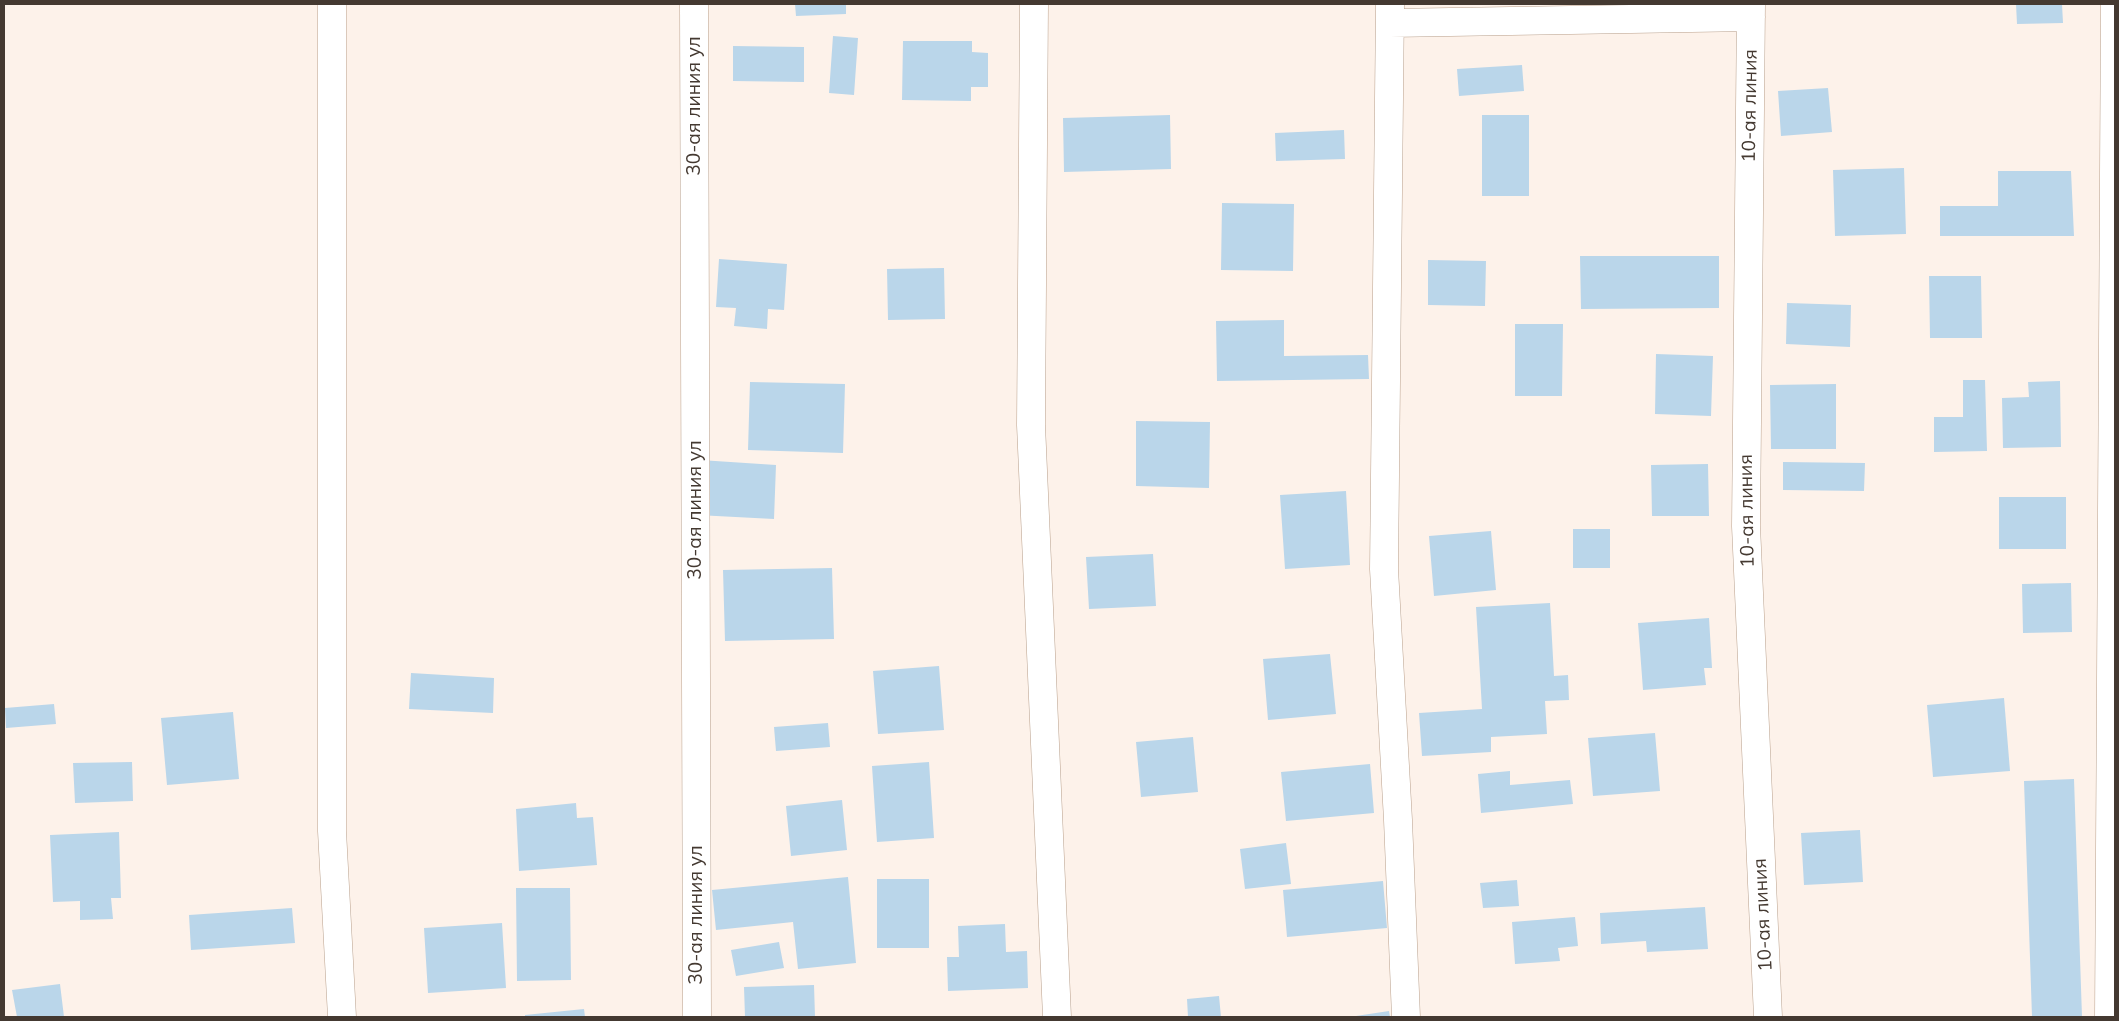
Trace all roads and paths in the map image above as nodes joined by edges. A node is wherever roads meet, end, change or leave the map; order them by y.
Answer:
1 (332, 4) edge
2 (694, 4) edge
3 (1034, 4) edge
4 (2115, 4) edge
5 (1751, 10) edge
6 (1390, 13) edge
7 (342, 1017) edge
8 (697, 1017) edge
9 (1057, 1017) edge
10 (1406, 1017) edge
11 (1768, 1017) edge
12 (2109, 1017) edge

1 - 7 street
2 - 8 street, 30-ая линия ул
3 - 9 street
4 - 12 street
5 - 6 street
5 - 11 street, 10-ая линия
6 - 10 street

